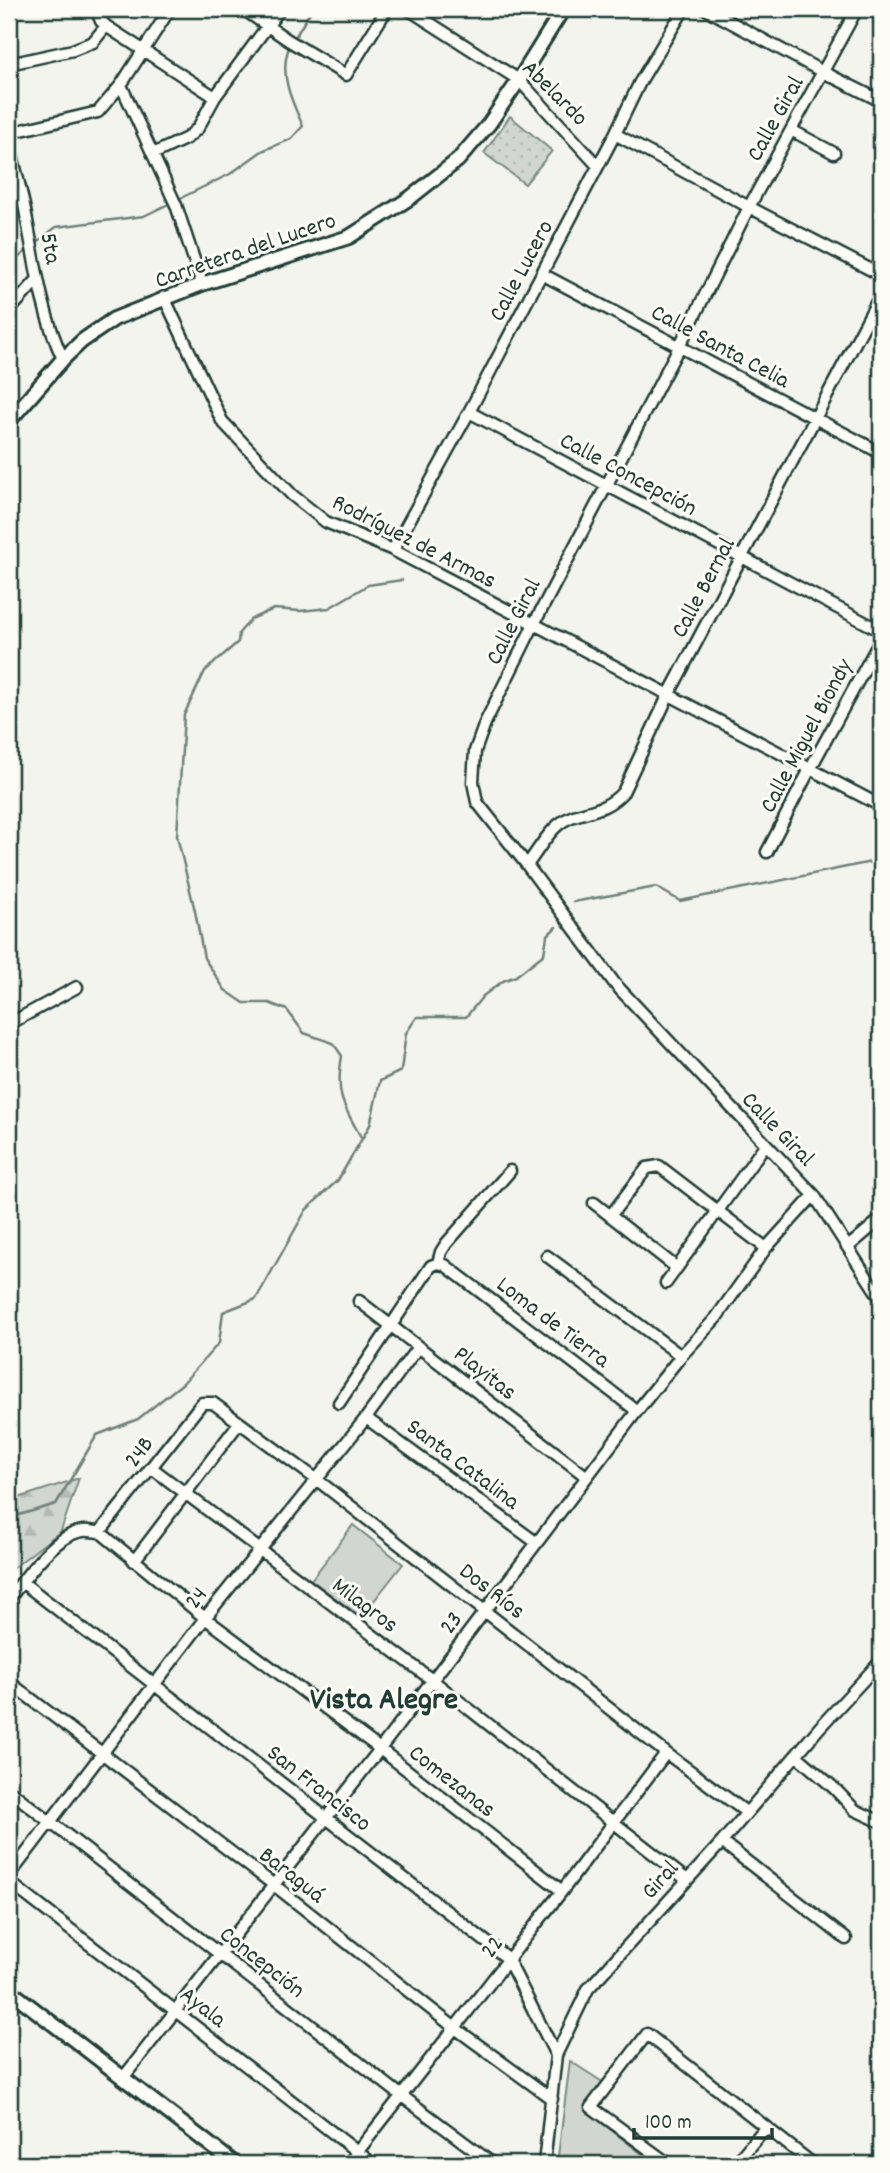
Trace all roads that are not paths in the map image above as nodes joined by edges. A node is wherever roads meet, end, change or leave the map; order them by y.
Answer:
1 (96, 9) edge
2 (170, 9) edge
3 (243, 9) edge
4 (280, 9) edge
5 (387, 9) edge
6 (408, 9) edge
7 (540, 9) edge
8 (684, 9) edge
9 (706, 9) edge
10 (857, 9) edge
11 (559, 14) edge
12 (106, 26) junction
13 (269, 26) junction
14 (143, 49) junction
15 (9, 64) edge
16 (823, 72) junction
17 (519, 80) junction
18 (121, 85) junction
19 (215, 97) junction
20 (881, 101) edge
21 (791, 130) junction
22 (9, 133) edge
23 (615, 134) junction
24 (9, 141) edge
25 (834, 153) dead end
26 (153, 154) junction
27 (598, 166) junction
28 (749, 207) junction
29 (542, 274) junction
30 (881, 275) edge
31 (37, 280) junction
32 (202, 284) junction
33 (881, 293) edge
34 (164, 297) junction
35 (9, 311) edge
36 (679, 347) junction
37 (63, 359) junction
38 (469, 412) junction
39 (814, 418) junction
40 (9, 421) edge
41 (881, 453) edge
42 (607, 486) junction
43 (393, 550) junction
44 (743, 556) junction
45 (534, 624) junction
46 (881, 631) edge
47 (881, 639) edge
48 (669, 694) junction
49 (810, 769) junction
50 (881, 806) edge
51 (767, 852) dead end
52 (527, 865) junction
53 (77, 987) dead end
54 (9, 1024) edge
55 (765, 1145) junction
56 (510, 1171) dead end
57 (814, 1195) junction
58 (593, 1203) dead end
59 (718, 1210) junction
60 (610, 1216) junction
61 (881, 1219) edge
62 (848, 1247) junction
63 (766, 1248) junction
64 (547, 1256) dead end
65 (442, 1264) junction
66 (677, 1268) junction
67 (666, 1283) dead end
68 (881, 1298) edge
69 (359, 1301) dead end
70 (393, 1325) junction
71 (418, 1347) junction
72 (681, 1356) junction
73 (213, 1403) joint
74 (339, 1403) dead end
75 (637, 1411) junction
76 (366, 1418) junction
77 (239, 1423) junction
78 (152, 1468) junction
79 (587, 1477) junction
80 (316, 1479) junction
81 (186, 1492) junction
82 (100, 1532) junction
83 (537, 1543) junction
84 (259, 1550) junction
85 (134, 1561) junction
86 (23, 1581) junction
87 (9, 1599) edge
88 (485, 1610) junction
89 (205, 1618) junction
90 (881, 1661) edge
91 (432, 1680) junction
92 (9, 1682) edge
93 (154, 1684) junction
94 (380, 1749) junction
95 (666, 1753) junction
96 (103, 1754) junction
97 (796, 1755) junction
98 (9, 1790) edge
99 (746, 1812) junction
100 (325, 1818) junction
101 (51, 1822) junction
102 (881, 1822) edge
103 (613, 1824) junction
104 (722, 1842) junction
105 (9, 1876) edge
106 (687, 1880) junction
107 (9, 1882) edge
108 (274, 1885) junction
109 (562, 1891) junction
110 (846, 1939) dead end
111 (220, 1953) junction
112 (507, 1958) junction
113 (9, 1990) edge
114 (176, 2011) junction
115 (455, 2028) junction
116 (556, 2055) junction
117 (122, 2078) junction
118 (402, 2096) junction
119 (552, 2099) junction
120 (765, 2128) junction
121 (357, 2152) junction
122 (234, 2164) edge
123 (348, 2164) edge
124 (373, 2164) edge
125 (492, 2164) edge
126 (544, 2164) edge
127 (669, 2164) edge
128 (735, 2164) edge
129 (813, 2164) edge

1 - 12 street
2 - 14 street
3 - 13 street
4 - 13 street
5 - 13 street
6 - 17 street, Abelardo
7 - 11 street
8 - 23 street, Calle Lucero
9 - 16 street
10 - 16 street, Calle Giral
11 - 17 main road, Carretera del Lucero
12 - 14 street
12 - 15 street
13 - 19 street
14 - 18 street
14 - 19 street
16 - 20 street
16 - 21 street, Calle Giral
17 - 27 street, Abelardo
17 - 32 main road, Carretera del Lucero
18 - 22 street
18 - 26 street
19 - 26 street
21 - 25 street
21 - 28 street, Calle Giral
23 - 27 street, Calle Lucero
23 - 28 street
24 - 31 street, 5ta
26 - 32 street
27 - 29 street, Calle Lucero
28 - 30 street
28 - 36 street, Calle Giral
29 - 36 street, Calle Santa Celia
29 - 38 street, Calle Lucero
31 - 35 street
31 - 37 street, 5ta
32 - 34 main road, Carretera del Lucero
33 - 39 street, Calle Bernal
34 - 37 main road, Carretera del Lucero
34 - 43 street, Rodríguez de Armas
36 - 39 street, Calle Santa Celia
36 - 42 street, Calle Giral
37 - 40 main road, Carretera del Lucero
38 - 42 street, Calle Concepción
38 - 43 street, Calle Lucero
39 - 41 street, Calle Santa Celia
39 - 44 street, Calle Bernal
42 - 44 street, Calle Concepción
42 - 45 street, Calle Giral
43 - 45 street, Rodríguez de Armas
44 - 46 street, Calle Concepción
44 - 48 street, Calle Bernal
45 - 48 street, Rodríguez de Armas
45 - 52 street, Calle Giral
47 - 49 street, Calle Miguel Biondy
48 - 49 street, Rodríguez de Armas
48 - 52 street, Calle Bernal
49 - 50 street, Rodríguez de Armas
49 - 51 street, Calle Miguel Biondy
52 - 55 street, Calle Giral
53 - 54 street
55 - 57 street, Calle Giral
55 - 59 street
56 - 65 street
57 - 62 street
57 - 63 street, 23
58 - 60 street
59 - 60 street
59 - 63 street
59 - 66 street
60 - 66 street
61 - 62 street
62 - 68 street
63 - 72 street, 23
64 - 72 street
65 - 70 street
65 - 75 street, Loma de Tierra
66 - 67 street
69 - 70 street, Playitas
70 - 71 street, Playitas
70 - 74 street
71 - 76 street, 24
71 - 79 street, Playitas
72 - 75 street, 23
73 - 77 street, Dos Ríos
73 - 78 street, 24B
75 - 79 street, 23
76 - 80 street, 24
76 - 83 street, Santa Catalina
77 - 80 street, Dos Ríos
77 - 81 street
78 - 81 street, Milagros
78 - 82 street, 24B
79 - 83 street, 23
80 - 84 street, 24
80 - 88 street, Dos Ríos
81 - 84 street, Milagros
81 - 85 street
82 - 85 street, Comezanas
82 - 86 street
83 - 88 street, 23
84 - 89 street, 24
84 - 91 street, Milagros
85 - 89 street, Comezanas
86 - 87 street
86 - 93 street, San Francisco
88 - 91 street, 23
88 - 95 street, Dos Ríos
89 - 93 street, 24
89 - 94 street, Comezanas
90 - 97 street, Giral
91 - 94 street, 23
91 - 103 street, Milagros
92 - 96 street, Baraguá
93 - 96 street, 24
93 - 100 street, San Francisco
94 - 100 street, 23
94 - 109 street, Comezanas
95 - 99 street, Dos Ríos
95 - 103 street, 22
96 - 101 street, 24
96 - 108 street, Baraguá
97 - 99 street, Giral
97 - 102 street
98 - 101 street, Concepción
99 - 104 street, Giral
100 - 108 street, 23
100 - 112 street, San Francisco
101 - 105 street, 24
101 - 111 street, Concepción
103 - 106 street, Milagros
103 - 109 street, 22
104 - 106 street, Giral
104 - 110 street
106 - 116 street, Giral
107 - 114 street, Ayala
108 - 111 street, 23
108 - 115 street, Baraguá
109 - 112 street, 22
111 - 114 street, 23
111 - 118 street, Concepción
112 - 115 street, 22
112 - 116 street, San Francisco
113 - 117 main road
114 - 117 street, 23
114 - 121 street, Ayala
115 - 118 street, 22
115 - 119 street, Baraguá
116 - 119 street, Giral
117 - 122 main road
118 - 121 street, 22
118 - 125 street, Concepción
119 - 126 street, Giral
120 - 127 street
120 - 128 street
120 - 129 street
121 - 123 street, 22
121 - 124 street, Ayala

